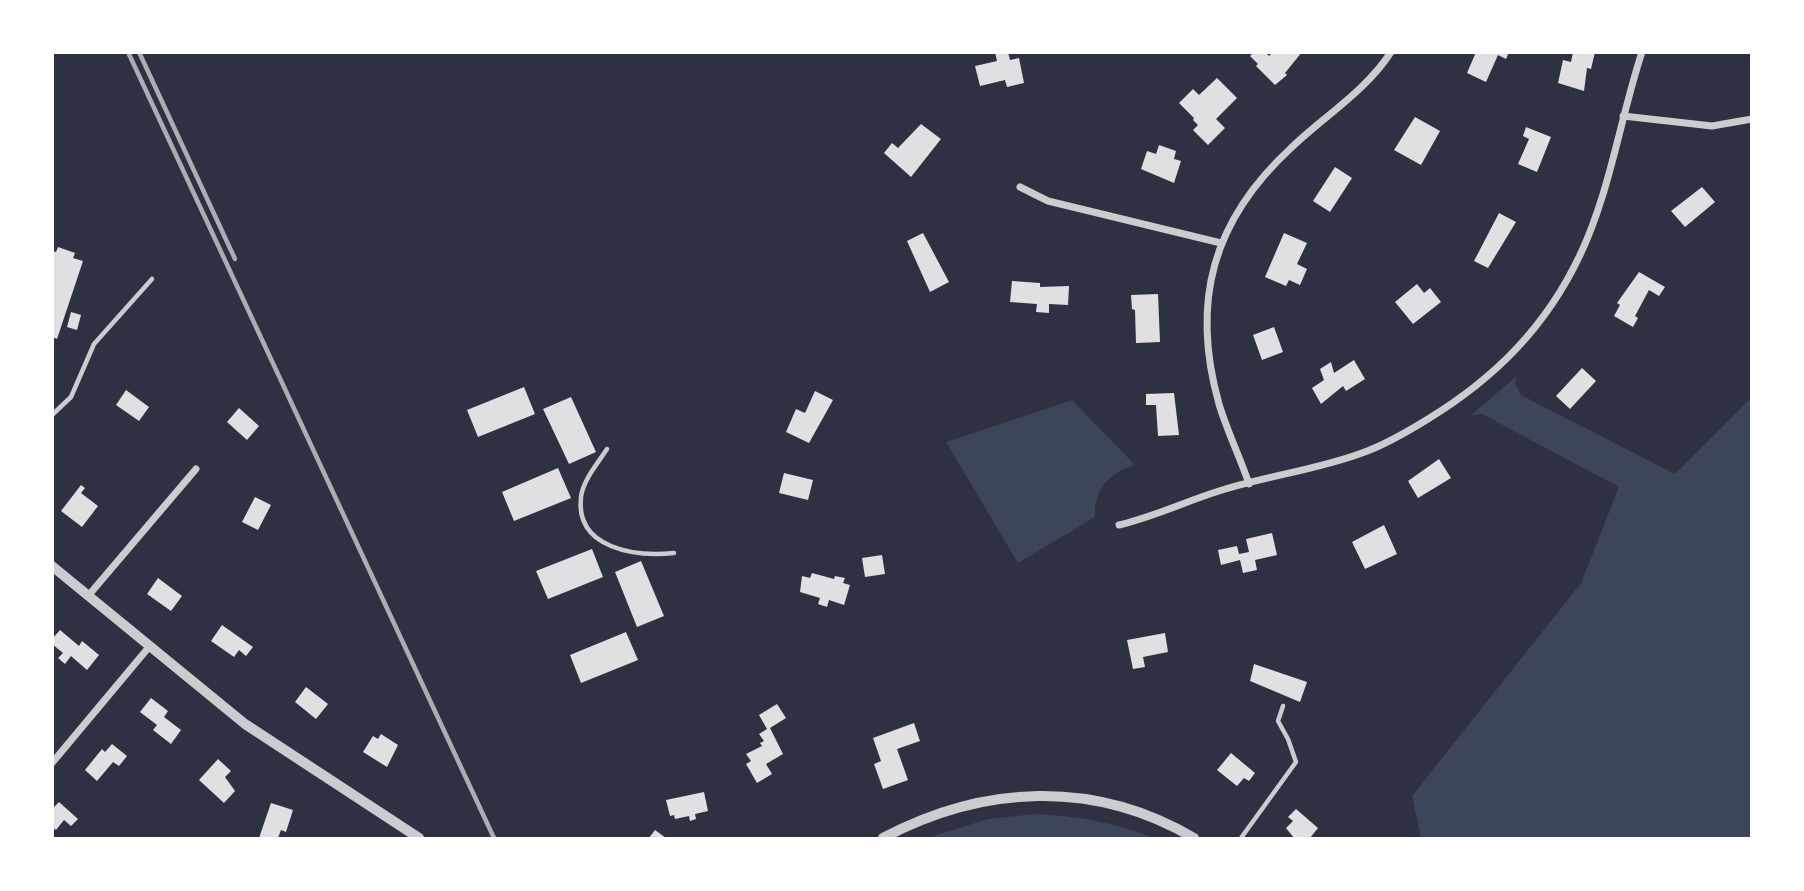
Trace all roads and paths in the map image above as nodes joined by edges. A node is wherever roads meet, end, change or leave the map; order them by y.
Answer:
1 (1391, 52) edge
2 (1642, 52) edge
3 (1623, 116) junction
4 (1752, 118) edge
5 (1020, 187) dead end
6 (1221, 243) junction
7 (152, 279) dead end
8 (52, 415) edge
9 (607, 449) dead end
10 (195, 469) dead end
11 (1250, 484) junction
12 (1119, 525) dead end
13 (674, 553) dead end
14 (52, 566) edge
15 (88, 596) junction
16 (149, 647) junction
17 (1283, 706) dead end
18 (52, 763) edge
19 (417, 838) edge
20 (883, 838) edge
21 (1194, 838) edge
22 (1241, 838) edge

1 - 6 street
2 - 3 street
3 - 4 street
3 - 11 street
5 - 6 street
6 - 11 street
7 - 8 lane
9 - 13 lane
10 - 15 street
11 - 12 street
14 - 15 street
15 - 16 street
16 - 18 street
16 - 19 street
17 - 22 lane
20 - 21 street

